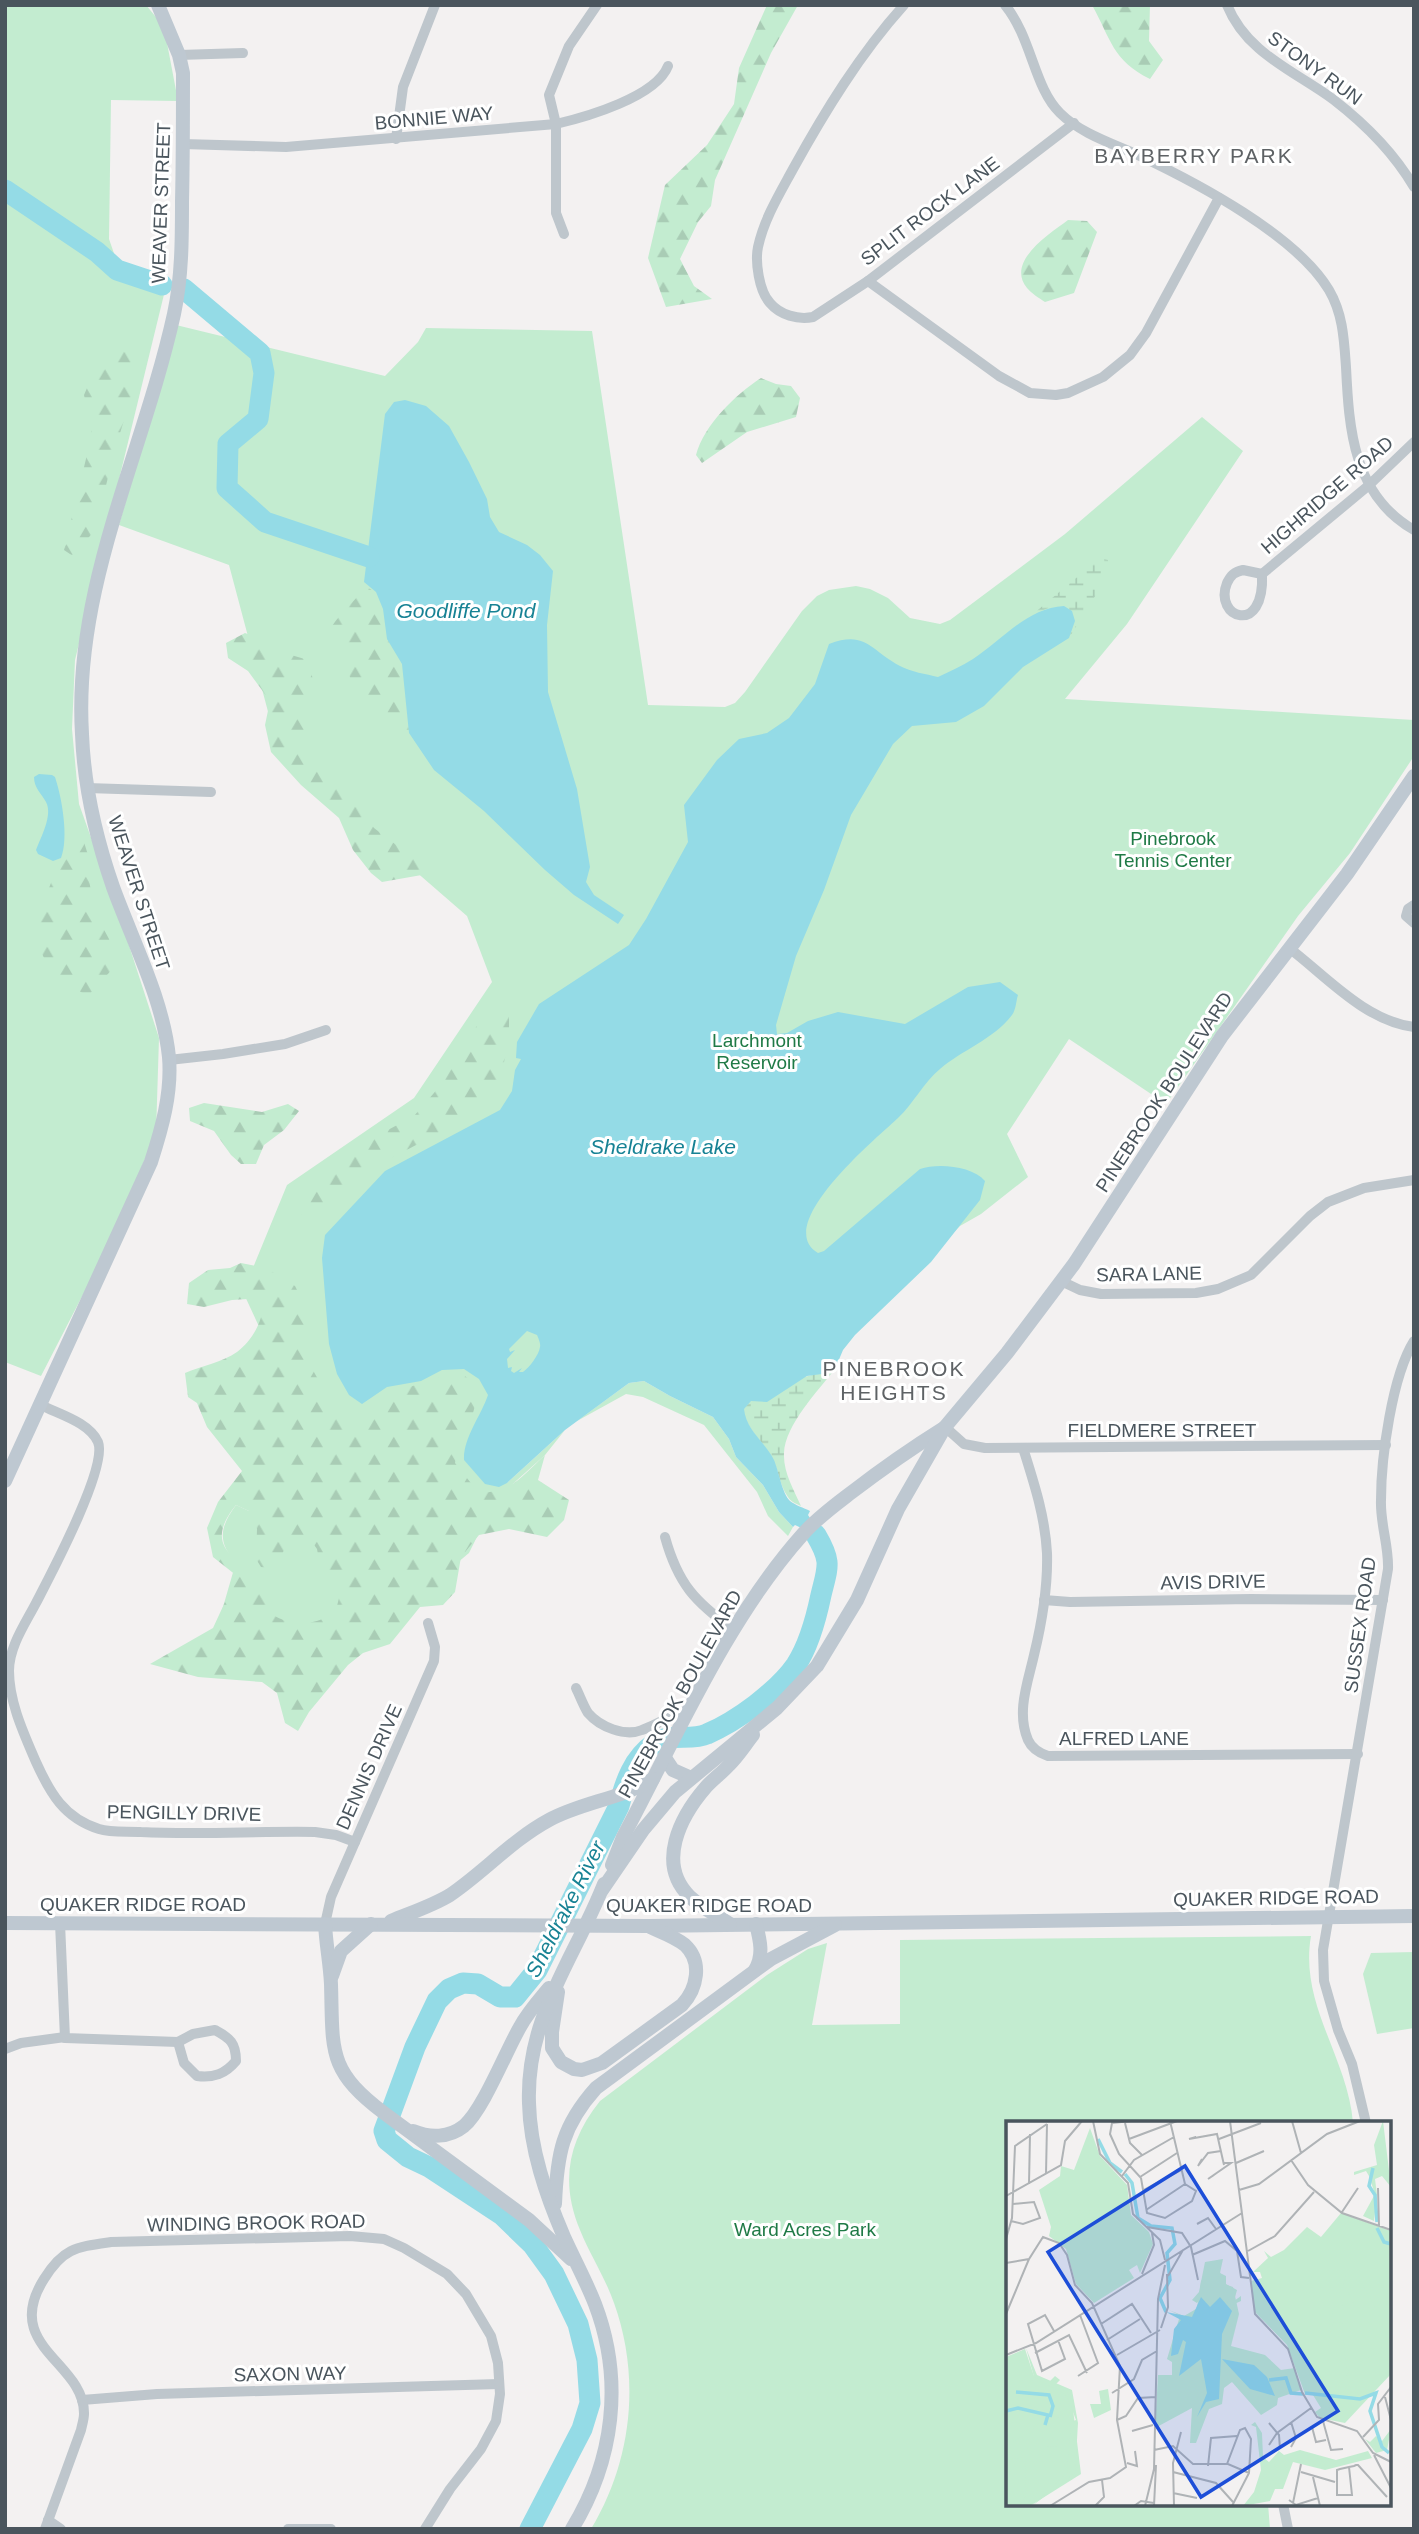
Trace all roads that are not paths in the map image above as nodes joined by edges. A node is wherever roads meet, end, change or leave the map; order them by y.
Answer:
1 (158, 5) edge
2 (435, 5) edge
3 (597, 5) edge
4 (904, 5) edge
5 (1005, 5) edge
6 (1227, 5) edge
7 (243, 53) dead end
8 (179, 55) junction
9 (668, 66) dead end
10 (1074, 123) junction
11 (556, 124) junction
12 (396, 139) junction
13 (183, 145) junction
14 (1414, 187) edge
15 (1219, 198) junction
16 (564, 234) dead end
17 (868, 281) junction
18 (1414, 442) edge
19 (1368, 486) junction
20 (1414, 530) edge
21 (1262, 574) junction
22 (1414, 776) edge
23 (88, 788) junction
24 (211, 792) dead end
25 (1414, 905) edge
26 (1414, 923) edge
27 (1289, 947) junction
28 (1414, 1027) edge
29 (326, 1030) dead end
30 (169, 1060) junction
31 (1414, 1180) edge
32 (1061, 1281) junction
33 (1414, 1341) edge
34 (41, 1405) junction
35 (945, 1427) junction
36 (1386, 1445) junction
37 (1023, 1448) junction
38 (5, 1481) edge
39 (665, 1537) dead end
40 (1044, 1600) junction
41 (1383, 1600) junction
42 (428, 1623) dead end
43 (734, 1630) junction
44 (576, 1688) dead end
45 (688, 1714) junction
46 (766, 1718) junction
47 (668, 1752) junction
48 (1358, 1754) junction
49 (691, 1778) junction
50 (654, 1779) junction
51 (355, 1842) junction
52 (602, 1890) junction
53 (1414, 1916) edge
54 (1329, 1917) junction
55 (5, 1923) edge
56 (60, 1923) junction
57 (325, 1924) junction
58 (377, 1924) junction
59 (732, 1924) junction
60 (756, 1924) junction
61 (838, 1924) junction
62 (648, 1926) junction
63 (754, 1971) junction
64 (561, 1973) junction
65 (331, 1981) junction
66 (65, 2037) junction
67 (178, 2042) junction
68 (5, 2049) edge
69 (1366, 2121) edge
70 (405, 2128) junction
71 (555, 2212) junction
72 (577, 2265) junction
73 (499, 2384) junction
74 (82, 2400) junction
75 (1283, 2506) edge
76 (47, 2524) edge
77 (61, 2529) edge
78 (288, 2529) edge
79 (331, 2529) edge
80 (425, 2529) edge
81 (572, 2529) edge
82 (1288, 2529) edge

1 - 8 street, WEAVER STREET
2 - 12 street
3 - 11 street
4 - 17 street, SPLIT ROCK LANE
5 - 10 street
6 - 14 street, STONY RUN
7 - 8 street
8 - 13 street, WEAVER STREET
9 - 11 street, BONNIE WAY
10 - 15 street
10 - 17 street, SPLIT ROCK LANE
11 - 12 street, BONNIE WAY
11 - 16 street
12 - 13 street, BONNIE WAY
13 - 23 street, WEAVER STREET
15 - 17 street
15 - 19 street
18 - 19 street, HIGHRIDGE ROAD
19 - 20 street
19 - 21 street, HIGHRIDGE ROAD
21 - 21 street, HIGHRIDGE ROAD
22 - 27 street, PINEBROOK BOULEVARD
23 - 24 street
23 - 30 street, WEAVER STREET
25 - 26 street
27 - 28 street
27 - 32 street, PINEBROOK BOULEVARD
29 - 30 street
30 - 34 street, WEAVER STREET
31 - 32 street, SARA LANE
32 - 35 street, PINEBROOK BOULEVARD
33 - 36 street, SUSSEX ROAD
34 - 38 street, WEAVER STREET
34 - 51 street, PENGILLY DRIVE
35 - 37 street, FIELDMERE STREET
35 - 43 street, PINEBROOK BOULEVARD
35 - 46 street, PINEBROOK BOULEVARD
36 - 37 street, FIELDMERE STREET
36 - 41 street, SUSSEX ROAD
37 - 40 street, ALFRED LANE
39 - 43 street
40 - 41 street, AVIS DRIVE
40 - 48 street, ALFRED LANE
41 - 48 street, SUSSEX ROAD
42 - 51 street, DENNIS DRIVE
43 - 45 street, PINEBROOK BOULEVARD
44 - 45 street
45 - 47 street, PINEBROOK BOULEVARD
46 - 49 street, PINEBROOK BOULEVARD
46 - 59 street
47 - 49 street
47 - 50 street, PINEBROOK BOULEVARD
48 - 54 street, SUSSEX ROAD
49 - 52 street, PINEBROOK BOULEVARD
50 - 52 street, PINEBROOK BOULEVARD
50 - 58 street
51 - 57 street, DENNIS DRIVE
52 - 64 street, PINEBROOK BOULEVARD
53 - 54 street, QUAKER RIDGE ROAD
54 - 61 street, QUAKER RIDGE ROAD
54 - 69 street, SUSSEX ROAD
55 - 56 street, QUAKER RIDGE ROAD
56 - 57 street, QUAKER RIDGE ROAD
56 - 66 street
57 - 58 street, QUAKER RIDGE ROAD
57 - 65 street
58 - 62 street, QUAKER RIDGE ROAD
58 - 65 street
59 - 60 street, QUAKER RIDGE ROAD
59 - 62 street, QUAKER RIDGE ROAD
60 - 61 street, QUAKER RIDGE ROAD
60 - 63 street
61 - 63 street
62 - 64 street
63 - 71 street
64 - 70 street
64 - 71 street, PINEBROOK BOULEVARD
65 - 70 street
66 - 67 street
66 - 68 street
67 - 67 street
70 - 72 street
71 - 72 street, PINEBROOK BOULEVARD
72 - 81 street, PINEBROOK BOULEVARD
73 - 74 street, SAXON WAY
73 - 74 street, WINDING BROOK ROAD
73 - 80 street, WINDING BROOK ROAD
74 - 76 street
75 - 82 street
76 - 77 street
78 - 79 street

